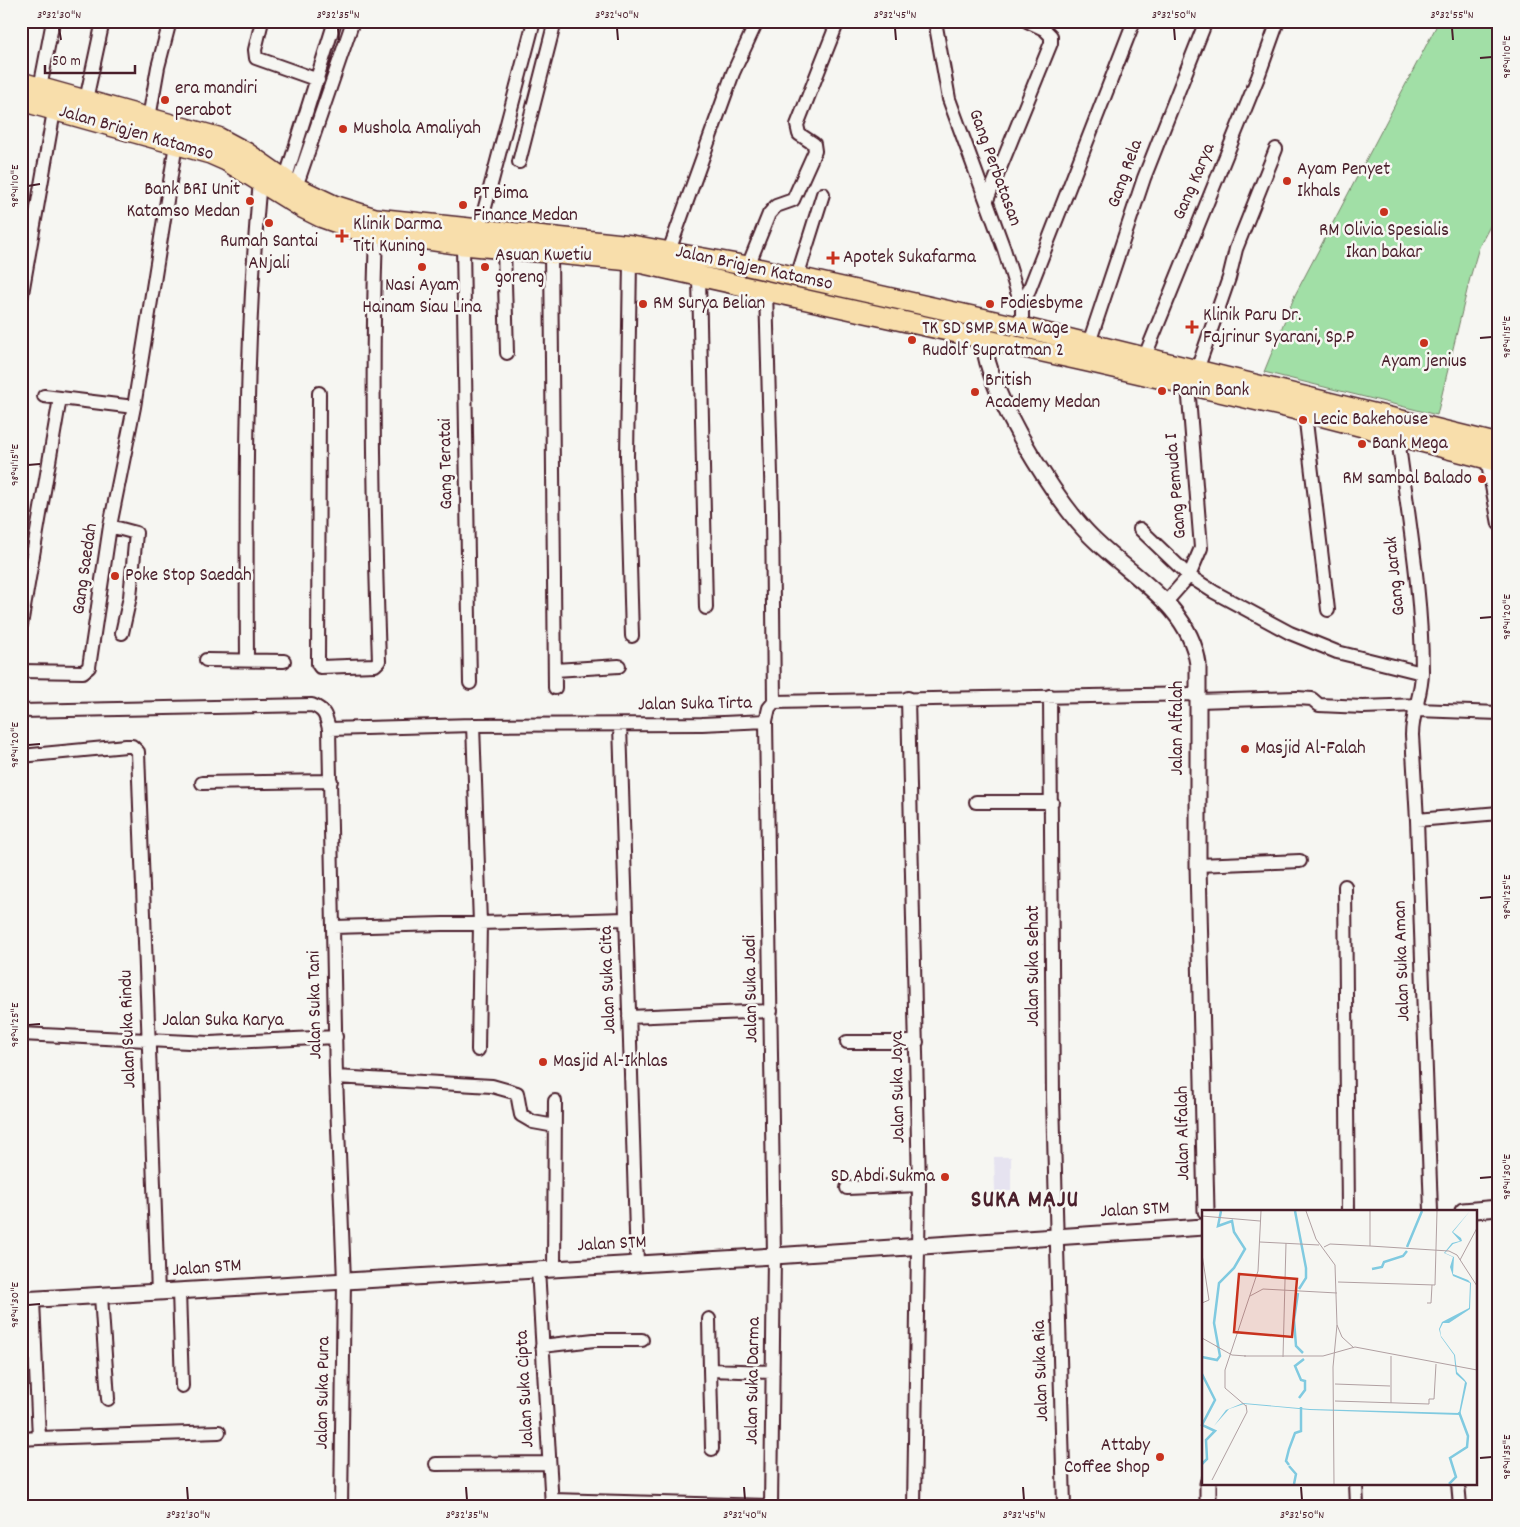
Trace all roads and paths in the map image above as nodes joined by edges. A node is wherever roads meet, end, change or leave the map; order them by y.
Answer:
1 (54, 21) edge
2 (104, 21) edge
3 (170, 21) edge
4 (262, 21) edge
5 (335, 21) edge
6 (352, 21) edge
7 (534, 21) edge
8 (555, 21) edge
9 (757, 21) edge
10 (838, 21) edge
11 (935, 21) edge
12 (1027, 21) edge
13 (1134, 21) edge
14 (1206, 21) edge
15 (1278, 21) edge
16 (318, 80) junction
17 (21, 82) edge
18 (518, 82) junction
19 (537, 86) junction
20 (40, 88) junction
21 (86, 100) junction
22 (21, 101) edge
23 (54, 111) junction
24 (149, 118) junction
25 (176, 144) junction
26 (1276, 149) dead end
27 (519, 162) dead end
28 (260, 182) junction
29 (290, 184) junction
30 (823, 194) dead end
31 (987, 200) junction
32 (478, 230) junction
33 (376, 233) junction
34 (463, 245) junction
35 (574, 247) junction
36 (504, 248) junction
37 (669, 251) junction
38 (551, 252) junction
39 (630, 261) junction
40 (748, 266) junction
41 (796, 277) junction
42 (699, 278) junction
43 (766, 290) junction
44 (21, 299) edge
45 (1022, 308) junction
46 (984, 319) junction
47 (1022, 327) junction
48 (983, 338) junction
49 (1089, 343) junction
50 (507, 353) dead end
51 (1145, 356) junction
52 (1192, 378) junction
53 (319, 393) dead end
54 (44, 396) dead end
55 (60, 398) junction
56 (134, 407) junction
57 (1304, 412) junction
58 (1398, 438) junction
59 (1499, 444) edge
60 (1493, 460) edge
61 (1499, 524) edge
62 (110, 526) junction
63 (1140, 529) dead end
64 (1190, 576) junction
65 (1166, 602) junction
66 (706, 608) dead end
67 (1328, 610) dead end
68 (21, 625) edge
69 (122, 634) dead end
70 (632, 636) dead end
71 (206, 660) dead end
72 (247, 660) junction
73 (284, 661) dead end
74 (618, 666) dead end
75 (555, 670) junction
76 (21, 672) edge
77 (1422, 674) junction
78 (470, 683) dead end
79 (555, 688) dead end
80 (1050, 696) junction
81 (908, 698) junction
82 (1198, 698) junction
83 (774, 702) junction
84 (1417, 708) junction
85 (21, 711) edge
86 (1499, 713) edge
87 (766, 721) junction
88 (473, 725) junction
89 (620, 725) junction
90 (329, 729) junction
91 (21, 756) edge
92 (331, 781) junction
93 (202, 783) dead end
94 (976, 802) dead end
95 (1052, 802) junction
96 (1499, 813) edge
97 (1417, 820) junction
98 (1300, 862) dead end
99 (1198, 865) junction
100 (1345, 886) dead end
101 (626, 920) junction
102 (480, 923) junction
103 (333, 927) junction
104 (771, 1011) junction
105 (629, 1017) junction
106 (21, 1034) edge
107 (336, 1037) junction
108 (149, 1040) junction
109 (847, 1042) dead end
110 (917, 1042) junction
111 (478, 1050) dead end
112 (336, 1077) junction
113 (555, 1101) dead end
114 (555, 1126) junction
115 (919, 1185) junction
116 (848, 1188) dead end
117 (1499, 1208) edge
118 (1206, 1210) edge
119 (1348, 1210) edge
120 (1431, 1210) edge
121 (1475, 1210) edge
122 (1202, 1227) edge
123 (1056, 1235) junction
124 (918, 1247) junction
125 (774, 1256) junction
126 (637, 1264) junction
127 (554, 1269) junction
128 (538, 1270) junction
129 (344, 1281) junction
130 (178, 1291) junction
131 (158, 1293) junction
132 (100, 1296) junction
133 (27, 1300) edge
134 (709, 1319) dead end
135 (642, 1340) dead end
136 (542, 1346) junction
137 (710, 1370) junction
138 (773, 1372) junction
139 (182, 1386) dead end
140 (108, 1398) dead end
141 (219, 1432) dead end
142 (39, 1438) junction
143 (21, 1439) edge
144 (712, 1449) dead end
145 (550, 1462) junction
146 (436, 1464) dead end
147 (1208, 1484) edge
148 (1356, 1484) edge
149 (1458, 1484) edge
150 (552, 1503) edge
151 (341, 1506) edge
152 (769, 1506) edge
153 (914, 1506) edge
154 (1064, 1506) edge
155 (1208, 1506) edge
156 (1357, 1506) edge
157 (1460, 1506) edge

1 - 20 street
2 - 21 street
3 - 24 street
4 - 16 street
5 - 16 street
6 - 29 street
7 - 18 street
8 - 19 street
9 - 37 street
10 - 40 street
11 - 31 street, Gang Perbatasan
12 - 31 street
13 - 45 street
14 - 49 street, Gang Rela
15 - 51 street, Gang Karya
16 - 29 street
17 - 20 main road, Jalan Brigjen Katamso
18 - 19 street
18 - 32 street
19 - 27 street
20 - 21 main road, Jalan Brigjen Katamso
21 - 24 main road, Jalan Brigjen Katamso
22 - 23 main road, Jalan Brigjen Katamso
23 - 25 main road, Jalan Brigjen Katamso
23 - 44 street
24 - 29 main road, Jalan Brigjen Katamso
25 - 28 main road, Jalan Brigjen Katamso
25 - 56 street, Gang Saedah
26 - 52 street
28 - 33 main road, Jalan Brigjen Katamso
28 - 72 street
29 - 32 main road, Jalan Brigjen Katamso
30 - 41 street
31 - 45 street, Gang Perbatasan
32 - 35 main road, Jalan Brigjen Katamso
33 - 34 main road, Jalan Brigjen Katamso
33 - 53 street
34 - 36 main road, Jalan Brigjen Katamso
34 - 78 street, Gang Teratai
35 - 37 main road, Jalan Brigjen Katamso
35 - 38 main road, Jalan Brigjen Katamso
35 - 39 main road, Jalan Brigjen Katamso
36 - 38 main road, Jalan Brigjen Katamso
36 - 50 street
37 - 40 main road, Jalan Brigjen Katamso
38 - 75 street
39 - 42 main road, Jalan Brigjen Katamso
39 - 70 street
40 - 41 main road, Jalan Brigjen Katamso
41 - 46 main road, Jalan Brigjen Katamso
42 - 43 main road, Jalan Brigjen Katamso
42 - 66 street
43 - 48 main road, Jalan Brigjen Katamso
43 - 83 street
45 - 47 street, Gang Perbatasan
46 - 47 main road, Jalan Brigjen Katamso
46 - 48 street, Jalan Alfalah
47 - 49 main road, Jalan Brigjen Katamso
48 - 52 main road, Jalan Brigjen Katamso
48 - 65 street, Jalan Alfalah
49 - 51 main road, Jalan Brigjen Katamso
51 - 52 main road, Jalan Brigjen Katamso
52 - 57 main road, Jalan Brigjen Katamso
52 - 59 main road, Jalan Brigjen Katamso
52 - 64 street, Gang Pemuda I
54 - 55 street
55 - 56 street
55 - 68 street
56 - 62 street, Gang Saedah
57 - 58 main road, Jalan Brigjen Katamso
57 - 67 street
58 - 60 main road, Jalan Brigjen Katamso
58 - 77 street, Gang Jarak
60 - 61 street
62 - 69 street
62 - 76 street, Gang Saedah
63 - 64 street
64 - 65 street, Gang Pemuda I
64 - 77 street
65 - 82 street, Jalan Alfalah
71 - 72 street
72 - 73 street
74 - 75 street
75 - 79 street
77 - 84 street, Gang Jarak
80 - 81 street, Jalan Suka Tirta
80 - 82 street, Jalan Suka Tirta
80 - 95 street, Jalan Suka Sehat
81 - 83 street, Jalan Suka Tirta
81 - 110 street, Jalan Suka Jaya
82 - 84 street, Jalan Suka Tirta
82 - 99 street, Jalan Alfalah
83 - 87 street, Jalan Suka Tirta
84 - 86 street, Jalan Suka Tirta
84 - 97 street, Jalan Suka Aman
85 - 90 street
87 - 89 street, Jalan Suka Tirta
87 - 104 street, Jalan Suka Jadi
88 - 89 street, Jalan Suka Tirta
88 - 90 street, Jalan Suka Tirta
88 - 102 street
89 - 101 street, Jalan Suka Cita
90 - 92 street, Jalan Suka Tani
91 - 108 street, Jalan Suka Rindu
92 - 93 street
92 - 103 street, Jalan Suka Tani
94 - 95 street
95 - 123 street, Jalan Suka Sehat
96 - 97 street
97 - 120 street, Jalan Suka Aman
98 - 99 street
99 - 118 street, Jalan Alfalah
100 - 119 street
101 - 102 street
101 - 105 street, Jalan Suka Cita
102 - 103 street
102 - 111 street
103 - 107 street, Jalan Suka Tani
104 - 105 street
104 - 125 street, Jalan Suka Jadi
105 - 126 street, Jalan Suka Cita
106 - 108 street, Jalan Suka Karya
107 - 108 street, Jalan Suka Karya
107 - 112 street, Jalan Suka Tani
108 - 131 street, Jalan Suka Rindu
109 - 110 street
110 - 115 street, Jalan Suka Jaya
112 - 114 street
112 - 129 street, Jalan Suka Tani
113 - 114 street
114 - 127 street
115 - 116 street
115 - 124 street, Jalan Suka Jaya
117 - 121 street
122 - 123 street, Jalan STM
123 - 124 street, Jalan STM
123 - 154 street, Jalan Suka Ria
124 - 125 street, Jalan STM
124 - 153 street, Jalan Suka Jaya
125 - 126 street, Jalan STM
125 - 138 street, Jalan Suka Darma
126 - 127 street, Jalan STM
127 - 128 street, Jalan STM
128 - 129 street, Jalan STM
128 - 136 street, Jalan Suka Cipta
129 - 130 street, Jalan STM
129 - 151 street, Jalan Suka Pura
130 - 131 street, Jalan STM
130 - 139 street
131 - 132 street, Jalan STM
132 - 133 street, Jalan STM
132 - 140 street
133 - 142 street
134 - 137 street
135 - 136 street
136 - 145 street, Jalan Suka Cipta
137 - 138 street
137 - 144 street
138 - 152 street, Jalan Suka Darma
141 - 142 street
142 - 143 street
145 - 146 street
145 - 150 street, Jalan Suka Cipta
147 - 155 street
148 - 156 street
149 - 157 street
150 - 152 street

